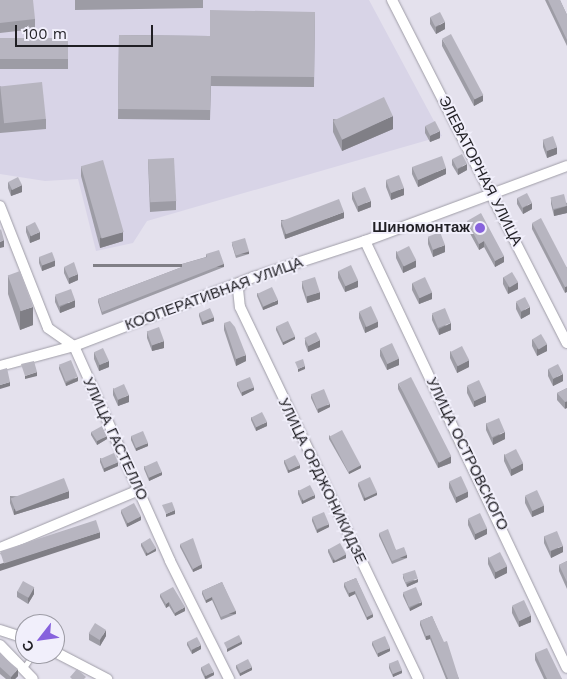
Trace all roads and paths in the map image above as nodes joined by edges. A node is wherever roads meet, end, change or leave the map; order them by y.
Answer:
1 (392, 0) edge
2 (567, 166) edge
3 (491, 192) junction
4 (0, 206) edge
5 (365, 241) junction
6 (244, 282) junction
7 (567, 343) edge
8 (74, 346) junction
9 (0, 366) edge
10 (139, 490) junction
11 (0, 548) edge
12 (0, 630) edge
13 (15, 635) edge
14 (0, 644) edge
15 (65, 657) edge
16 (26, 664) edge
17 (567, 668) edge
18 (23, 669) junction
19 (34, 679) edge
20 (106, 679) edge
21 (229, 679) edge
22 (418, 679) edge

1 - 3 street, ЭЛЕВАТОРНАЯ УЛИЦА
2 - 3 street, КООПЕРАТИВНАЯ УЛИЦА
3 - 5 street, КООПЕРАТИВНАЯ УЛИЦА
3 - 7 street, ЭЛЕВАТОРНАЯ УЛИЦА
4 - 8 street
5 - 6 street, КООПЕРАТИВНАЯ УЛИЦА
5 - 17 street, УЛИЦА ОСТРОВСКОГО
6 - 8 street, КООПЕРАТИВНАЯ УЛИЦА
6 - 22 street, УЛИЦА ОРДЖОНИКИДЗЕ
8 - 9 street, КООПЕРАТИВНАЯ УЛИЦА
8 - 10 street, УЛИЦА ГАСТЕЛЛО
10 - 11 street
10 - 21 street, УЛИЦА ГАСТЕЛЛО
12 - 13 street
14 - 18 street
15 - 20 street
16 - 18 lane
18 - 19 street

